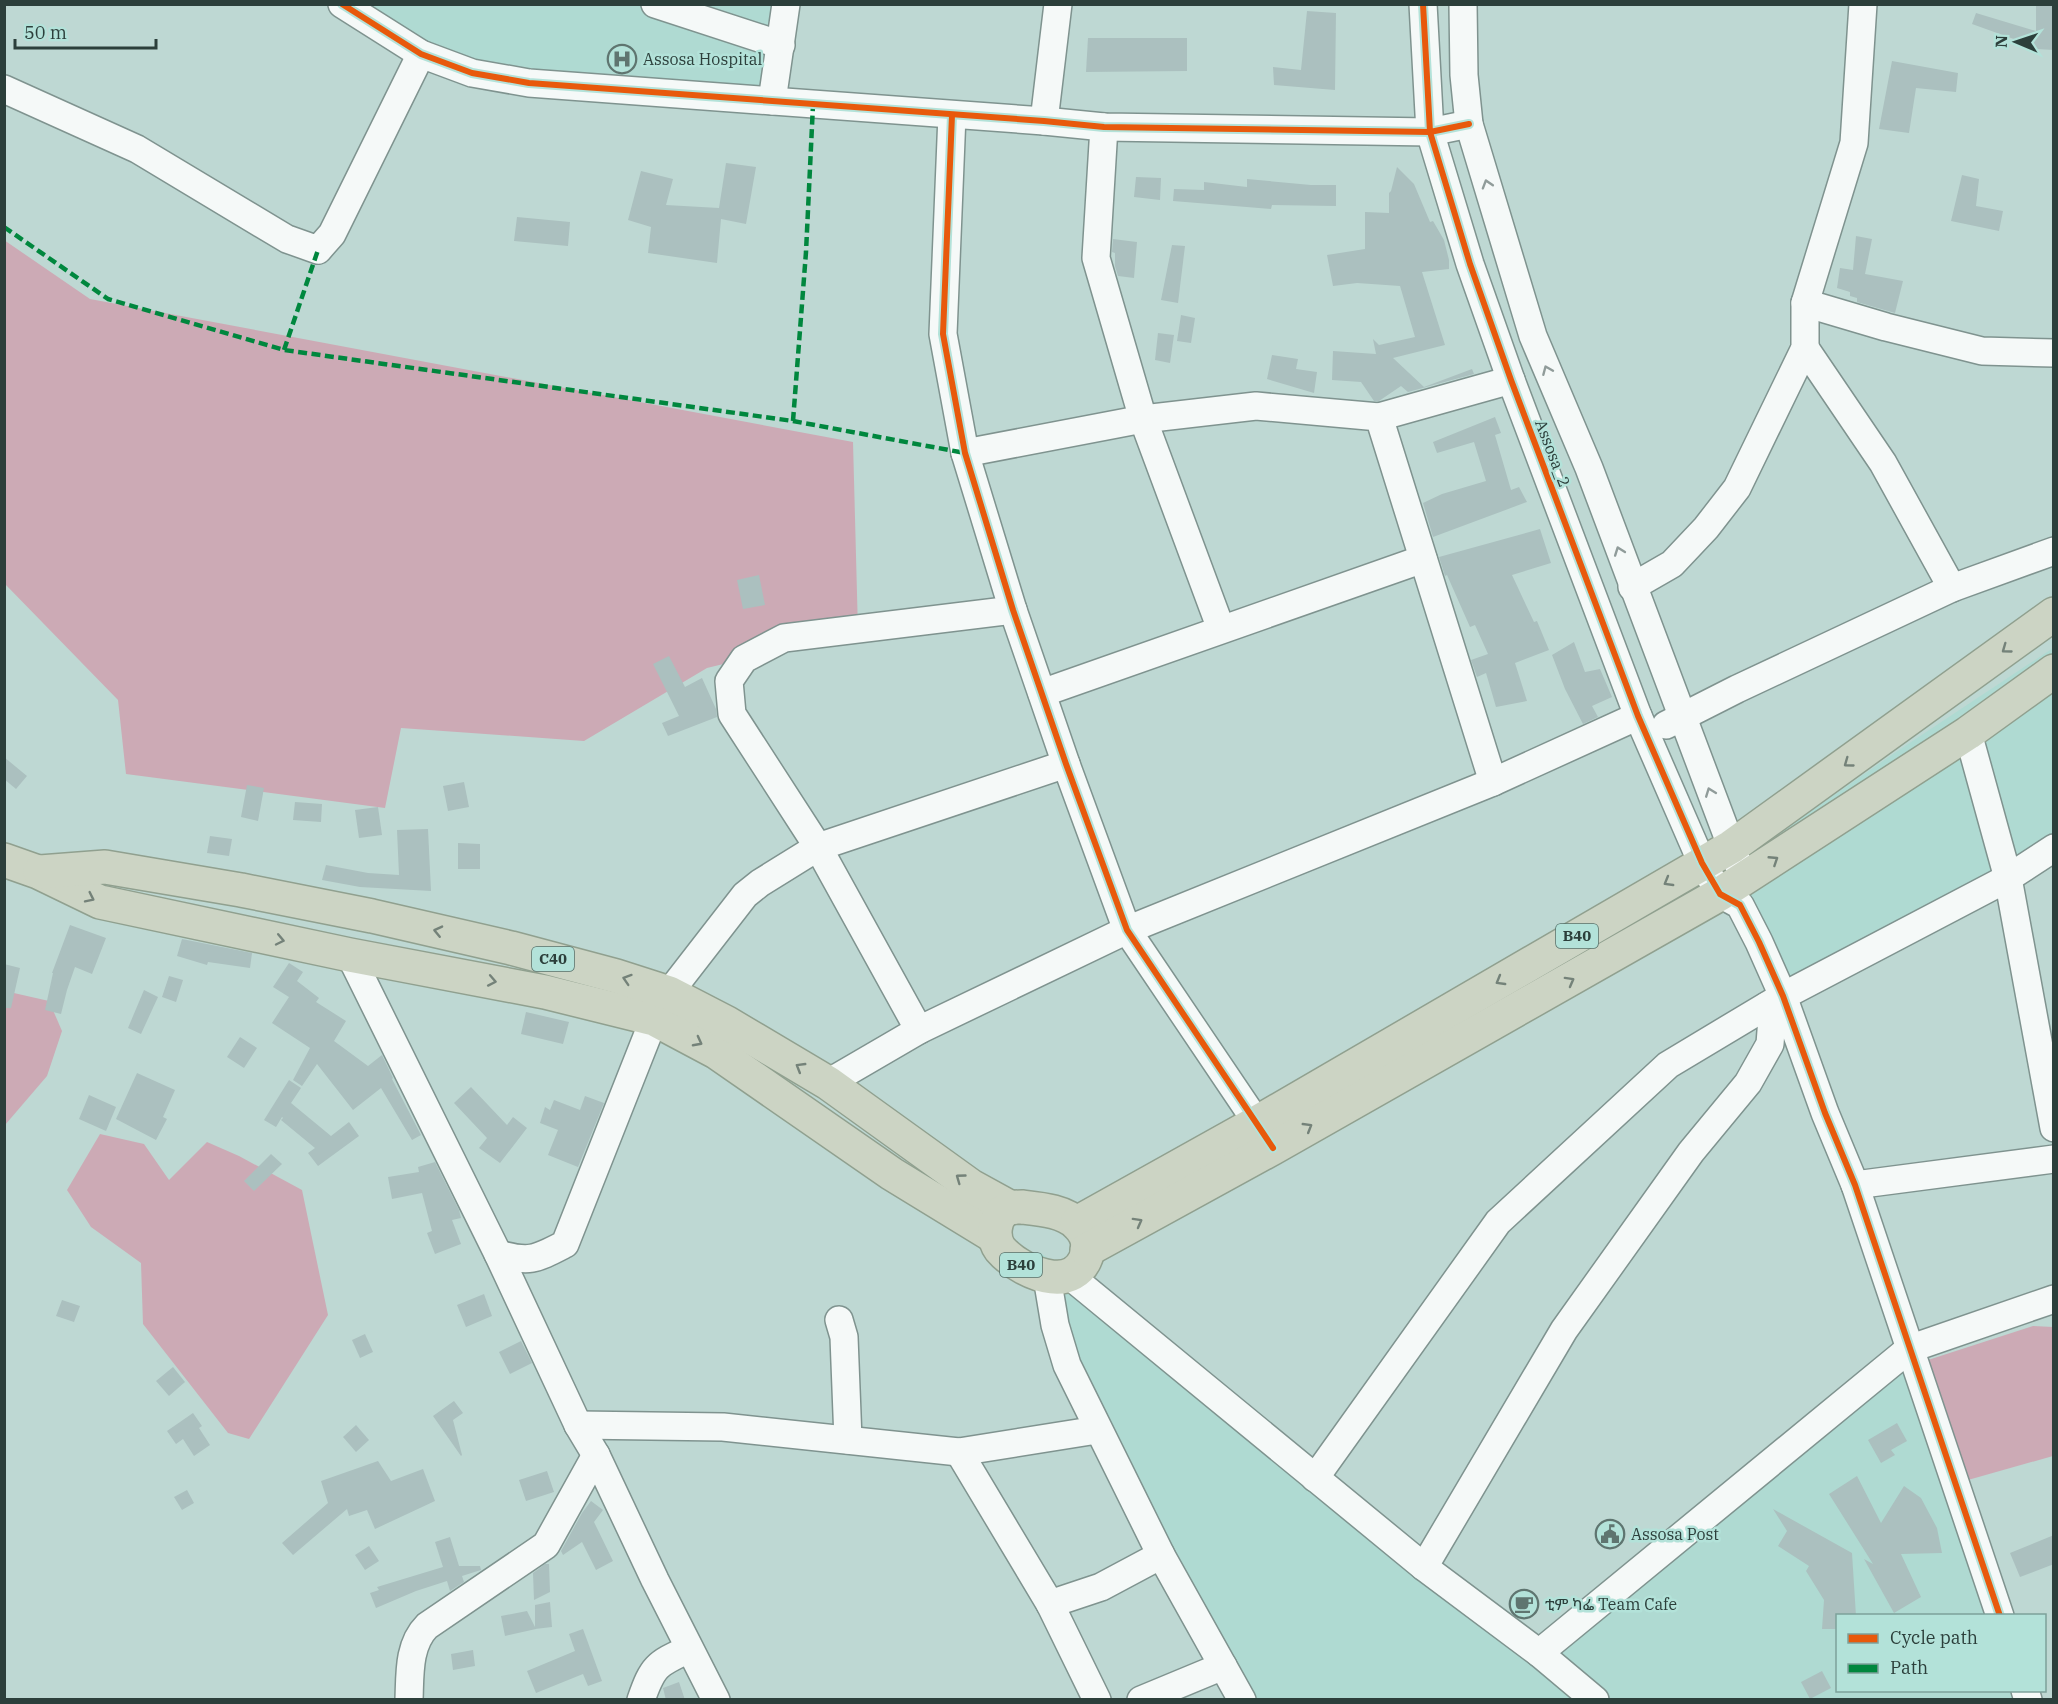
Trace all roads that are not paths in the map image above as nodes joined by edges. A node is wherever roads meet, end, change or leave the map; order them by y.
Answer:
1 (342, 4) edge
2 (655, 4) edge
3 (786, 4) edge
4 (1058, 4) edge
5 (1423, 4) edge
6 (1463, 4) edge
7 (1863, 4) edge
8 (781, 45) junction
9 (421, 54) junction
10 (4, 89) edge
11 (772, 101) junction
12 (952, 115) junction
13 (1044, 121) junction
14 (1469, 124) junction
15 (1104, 127) junction
16 (1430, 132) junction
17 (1805, 303) junction
18 (1805, 348) junction
19 (2054, 353) edge
20 (1511, 380) junction
21 (1379, 417) junction
22 (1143, 419) junction
23 (965, 453) junction
24 (2054, 552) edge
25 (1423, 559) junction
26 (1632, 587) junction
27 (1952, 588) junction
28 (1013, 610) junction
29 (2054, 614) edge
30 (1221, 629) junction
31 (2054, 671) edge
32 (1042, 693) junction
33 (1682, 717) junction
34 (1642, 725) junction
35 (1968, 733) junction
36 (1066, 764) junction
37 (1493, 782) junction
38 (818, 847) junction
39 (1731, 847) junction
40 (2054, 848) edge
41 (4, 860) edge
42 (1702, 863) junction
43 (38, 872) junction
44 (2008, 878) junction
45 (1735, 893) junction
46 (1127, 930) junction
47 (350, 955) junction
48 (551, 958) junction
49 (545, 992) junction
50 (1775, 1001) junction
51 (661, 1006) junction
52 (920, 1030) junction
53 (828, 1083) junction
54 (2054, 1128) edge
55 (1265, 1135) junction
56 (2054, 1159) edge
57 (1855, 1185) junction
58 (1011, 1208) junction
59 (995, 1237) junction
60 (498, 1254) junction
61 (1070, 1256) junction
62 (2054, 1299) edge
63 (839, 1320) dead end
64 (1909, 1349) junction
65 (578, 1425) junction
66 (1097, 1430) junction
67 (848, 1440) junction
68 (959, 1452) junction
69 (596, 1455) junction
70 (1315, 1478) junction
71 (1161, 1555) junction
72 (1424, 1567) junction
73 (1050, 1604) junction
74 (1999, 1614) edge
75 (689, 1649) junction
76 (1539, 1653) junction
77 (1223, 1665) junction
78 (409, 1700) edge
79 (641, 1700) edge
80 (716, 1700) edge
81 (1097, 1700) edge
82 (1142, 1700) edge
83 (1242, 1700) edge
84 (1595, 1700) edge

1 - 9 street
2 - 8 street
3 - 8 street
4 - 13 street
5 - 16 street, Assosa_2
6 - 14 street, Assosa_2
7 - 17 street
8 - 11 street
9 - 10 street
9 - 11 street
11 - 12 street
12 - 13 street
12 - 23 street
13 - 15 street
14 - 16 street
26 -> 14 street, Assosa_2
15 - 16 street
15 - 22 street
16 - 20 street, Assosa_2
17 - 18 street
17 - 19 street
18 - 26 street
18 - 27 street
20 - 21 street
20 - 34 street, Assosa_2
21 - 22 street
21 - 25 street
22 - 23 street
22 - 30 street
23 - 28 street
24 - 27 street
25 - 30 street
25 - 37 street
26 - 33 street, Assosa_2
27 - 33 street
28 - 32 street
28 - 38 street
29 -> 39 highway, B40
30 - 32 street
31 - 35 highway, B40
32 - 36 street
33 - 34 street
39 -> 33 street, Assosa_2
34 - 37 street
34 - 42 street, Assosa_2
35 - 44 street
45 -> 35 highway, B40
36 - 38 street
36 - 46 street
37 - 46 street
38 - 51 street
38 - 52 street
39 - 42 highway, B40
39 - 45 street, Assosa_2
40 - 44 street
41 - 43 highway, C40
42 - 45 street, Assosa_2
42 -> 55 highway, B40
43 -> 47 highway, C40
48 -> 43 highway, C40
44 - 50 street
44 - 54 street
45 - 50 street
55 -> 45 highway, B40
46 - 52 street
46 - 55 street
47 -> 49 highway, C40
47 - 60 street
48 - 49 highway
51 -> 48 highway, C40
49 - 51 highway, C40
50 - 57 street
50 - 70 street
50 - 72 street
53 -> 51 highway, C40
51 -> 59 highway, C40
51 - 60 street
52 - 53 street
58 -> 53 highway, C40
55 - 61 highway, B40
56 - 57 street
57 - 64 street
58 - 59 highway, B40
58 - 61 highway
59 - 61 highway, B40
60 - 65 street
61 - 66 street
61 - 70 street
62 - 64 street
63 - 67 street
64 - 74 street
64 - 76 street
65 - 67 street
65 - 69 street
66 - 68 street
66 - 71 street
67 - 68 street
68 - 73 street
69 - 75 street
69 - 78 street
70 - 72 street
71 - 73 street
71 - 77 street
72 - 76 street
73 - 81 street
75 - 79 street
75 - 80 street
76 - 84 street
77 - 82 street
77 - 83 street

